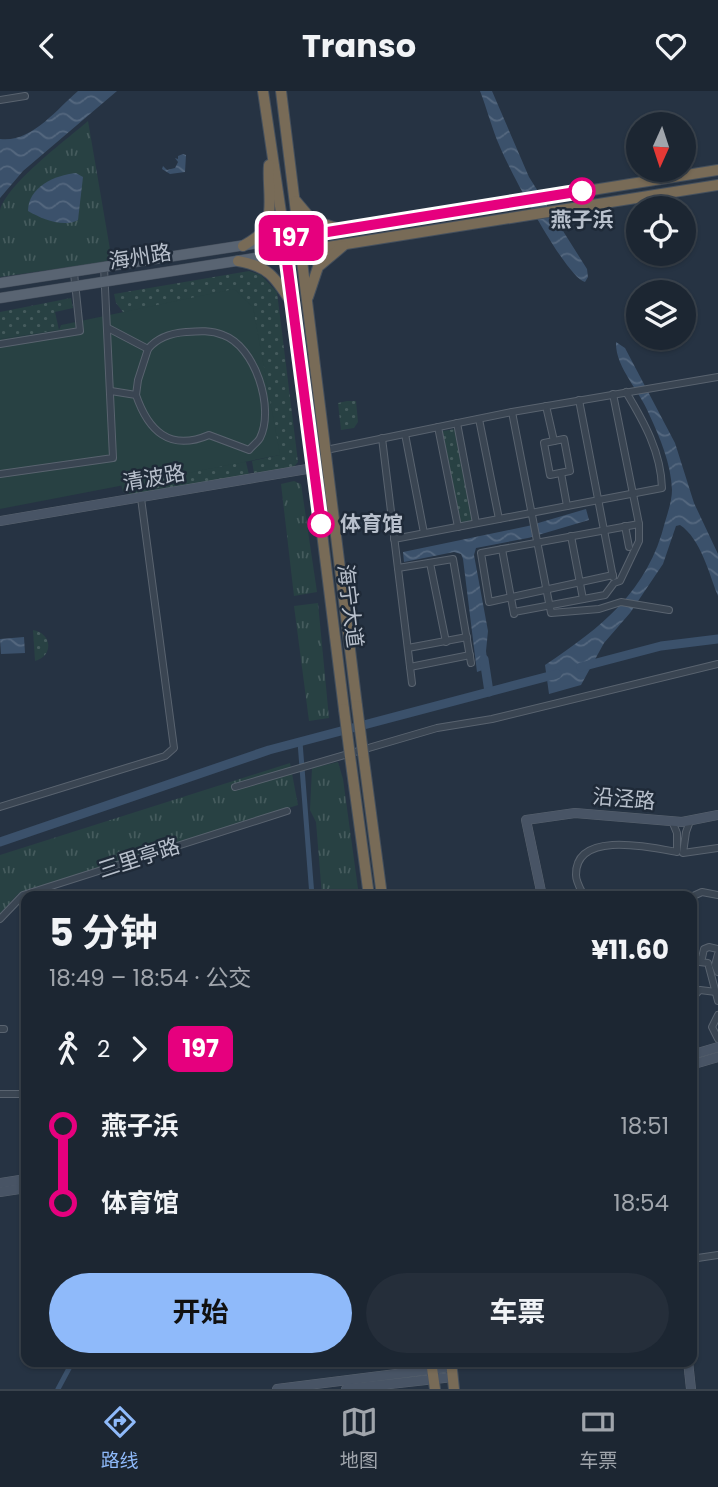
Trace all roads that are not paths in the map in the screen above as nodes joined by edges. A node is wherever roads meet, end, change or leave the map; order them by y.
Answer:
1 (263, 91) edge
2 (281, 91) edge
3 (22, 95) edge
4 (0, 100) edge
5 (271, 148) junction
6 (718, 170) edge
7 (718, 185) edge
8 (294, 195) junction
9 (344, 230) junction
10 (298, 237) junction
11 (284, 239) junction
12 (345, 244) junction
13 (243, 246) junction
14 (300, 252) junction
15 (287, 253) junction
16 (238, 261) junction
17 (104, 267) junction
18 (74, 273) junction
19 (105, 282) junction
20 (0, 283) edge
21 (75, 286) junction
22 (0, 298) edge
23 (306, 304) junction
24 (293, 305) junction
25 (107, 328) junction
26 (0, 344) edge
27 (148, 349) junction
28 (718, 377) edge
29 (111, 391) junction
30 (628, 391) junction
31 (136, 394) junction
32 (613, 394) junction
33 (579, 400) junction
34 (547, 406) junction
35 (513, 412) junction
36 (479, 419) junction
37 (457, 423) junction
38 (438, 427) junction
39 (405, 434) junction
40 (382, 438) junction
41 (554, 441) junction
42 (326, 450) junction
43 (313, 468) junction
44 (561, 473) junction
45 (0, 474) edge
46 (633, 494) junction
47 (141, 498) junction
48 (598, 500) junction
49 (567, 506) junction
50 (532, 515) junction
51 (499, 519) junction
52 (0, 521) edge
53 (476, 523) junction
54 (639, 524) junction
55 (625, 526) junction
56 (458, 527) junction
57 (604, 530) junction
58 (424, 533) junction
59 (571, 537) junction
60 (394, 538) junction
61 (538, 542) junction
62 (629, 547) dead end
63 (502, 549) junction
64 (430, 563) junction
65 (398, 568) junction
66 (613, 575) junction
67 (580, 582) junction
68 (614, 583) junction
69 (547, 590) junction
70 (511, 597) junction
71 (583, 599) junction
72 (550, 606) junction
73 (669, 610) dead end
74 (467, 637) junction
75 (445, 641) junction
76 (408, 648) junction
77 (718, 664) edge
78 (410, 667) junction
79 (412, 683) dead end
80 (235, 787) dead end
81 (0, 807) edge
82 (287, 811) dead end
83 (718, 815) edge
84 (671, 821) junction
85 (690, 821) junction
86 (718, 848) edge
87 (36, 891) edge
88 (368, 891) edge
89 (381, 891) edge
90 (541, 891) edge
91 (582, 891) edge
92 (697, 894) edge
93 (718, 895) edge
94 (21, 897) edge
95 (0, 919) edge
96 (718, 951) edge
97 (697, 960) edge
98 (697, 961) edge
99 (718, 972) edge
100 (717, 991) edge
101 (697, 993) edge
102 (718, 1001) edge
103 (718, 1015) edge
104 (718, 1039) edge
105 (718, 1047) edge
106 (697, 1053) edge
107 (718, 1056) edge
108 (697, 1063) edge
109 (0, 1094) edge
110 (21, 1094) edge
111 (21, 1180) edge
112 (0, 1182) edge
113 (21, 1189) edge
114 (0, 1192) edge
115 (718, 1255) edge
116 (697, 1258) edge
117 (689, 1367) edge
118 (452, 1374) edge
119 (433, 1375) edge
120 (351, 1385) edge
121 (277, 1389) edge
122 (691, 1389) edge

1 - 5 highway, 海宁大道
2 - 8 highway, 海宁大道
3 - 4 street
5 - 11 highway, 海宁大道
5 - 13 highway
6 - 9 highway
7 - 12 highway
8 - 9 highway
8 - 10 highway, 海宁大道
9 - 10 highway
10 - 11 highway
10 - 14 highway, 海宁大道
11 - 13 main road, 海州路
11 - 15 highway, 海宁大道
12 - 14 highway
12 - 23 highway
13 - 17 main road, 海州路
14 - 15 highway
14 - 23 highway, 海宁大道
15 - 16 main road, 海州路
15 - 24 highway, 海宁大道
16 - 19 main road, 海州路
16 - 24 highway
17 - 18 main road, 海州路
17 - 19 street
18 - 20 main road, 海州路
18 - 21 street
19 - 21 main road, 海州路
19 - 25 street
21 - 22 main road, 海州路
21 - 26 street
23 - 42 highway, 海宁大道
24 - 43 highway, 海宁大道
25 - 27 street
25 - 29 street
27 - 31 street
27 - 31 street
28 - 30 street
29 - 31 street
29 - 45 street
30 - 32 street
30 - 46 street
32 - 33 street
32 - 46 street
33 - 34 street
33 - 48 street
34 - 35 street
34 - 41 street
35 - 36 street
35 - 50 street
36 - 37 street
36 - 51 street
37 - 38 street
37 - 53 street
38 - 39 street
38 - 56 street
39 - 40 street
39 - 58 street
40 - 42 street
40 - 60 street
41 - 44 street
41 - 44 street
42 - 89 highway, 海宁大道, bridge
43 - 47 street, 清波路
43 - 88 highway, 海宁大道, bridge
44 - 49 street
46 - 48 street
46 - 54 street
47 - 52 street, 清波路
47 - 81 street
48 - 49 street
48 - 57 street
49 - 50 street
50 - 51 street
50 - 61 street
51 - 53 street
53 - 56 street
54 - 55 street
54 - 68 street
55 - 57 street
55 - 62 street
56 - 58 street
57 - 59 street
57 - 66 street
58 - 60 street
59 - 61 street
59 - 67 street
60 - 65 street
61 - 63 street
61 - 69 street
63 - 70 street
63 - 70 street
64 - 65 street
64 - 74 street
64 - 75 street
65 - 76 street
66 - 67 street
66 - 68 street
67 - 69 street
67 - 71 street
68 - 71 street
69 - 70 street
69 - 72 street
70 - 72 street
71 - 72 street
72 - 73 street
74 - 75 street
74 - 78 street
75 - 76 street
76 - 78 street
77 - 80 street
78 - 79 street
82 - 87 street, 三里亭路
83 - 85 street, 沿泾路
84 - 85 street, 沿泾路
84 - 90 street, 沿泾路
84 - 91 street
85 - 86 street
92 - 93 street
94 - 95 street, 三里亭路
96 - 97 street
96 - 99 street
98 - 100 street
100 - 101 street
100 - 102 street
103 - 104 street
105 - 106 street
107 - 108 street
109 - 110 street
111 - 112 street
113 - 114 street
115 - 116 street
117 - 122 street
118 - 119 street
119 - 120 street
119 - 120 street
120 - 121 street

